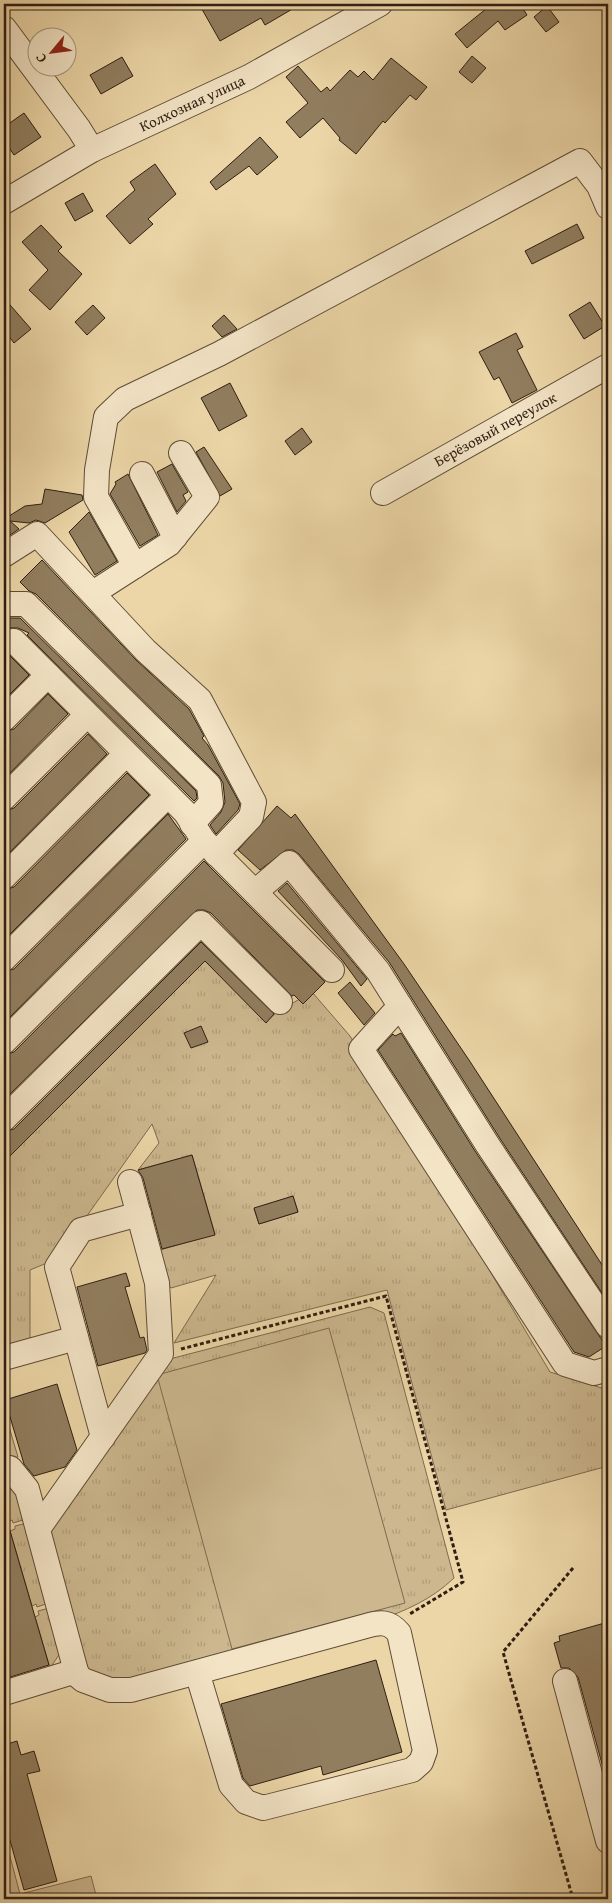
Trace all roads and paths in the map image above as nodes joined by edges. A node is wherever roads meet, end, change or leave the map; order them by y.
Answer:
1 (380, 4) edge
2 (4, 28) edge
3 (92, 150) junction
4 (4, 202) edge
5 (608, 207) edge
6 (608, 366) edge
7 (182, 453) dead end
8 (142, 474) dead end
9 (383, 493) dead end
10 (175, 536) junction
11 (4, 555) edge
12 (135, 566) junction
13 (93, 593) junction
14 (4, 604) edge
15 (4, 642) edge
16 (48, 675) junction
17 (87, 715) junction
18 (4, 719) edge
19 (126, 754) junction
20 (168, 795) junction
21 (4, 798) edge
22 (204, 839) junction
23 (4, 877) edge
24 (255, 892) junction
25 (4, 959) edge
26 (332, 970) dead end
27 (280, 1002) dead end
28 (400, 1006) junction
29 (4, 1042) edge
30 (4, 1119) edge
31 (130, 1182) dead end
32 (138, 1214) junction
33 (608, 1326) edge
34 (76, 1338) junction
35 (161, 1354) junction
36 (4, 1358) edge
37 (608, 1369) edge
38 (103, 1438) junction
39 (4, 1467) edge
40 (38, 1529) junction
41 (573, 1568) dead end
42 (393, 1625) junction
43 (76, 1671) junction
44 (197, 1672) junction
45 (565, 1681) dead end
46 (4, 1693) edge
47 (608, 1840) edge
48 (573, 1899) edge

1 - 3 street, Колхозная улица
2 - 3 street
3 - 4 street, Колхозная улица
5 - 12 street
6 - 9 street, Берёзовый переулок
7 - 10 street
8 - 10 street
10 - 12 street
11 - 13 street
12 - 13 street
13 - 22 street
14 - 22 street
15 - 16 street
16 - 17 street
16 - 18 street
17 - 19 street
17 - 21 street
19 - 20 street
19 - 23 street
20 - 22 street
20 - 25 street
22 - 24 street
22 - 29 street
24 - 26 street
24 - 28 street
27 - 30 street
28 - 33 street
28 - 37 street
31 - 32 street
32 - 34 street
32 - 35 street
34 - 36 street
34 - 38 street
35 - 38 street
35 - 42 path
38 - 40 street
39 - 40 street
40 - 43 street
41 - 48 path
42 - 44 street
42 - 44 street
43 - 44 street
43 - 46 street
45 - 47 street

